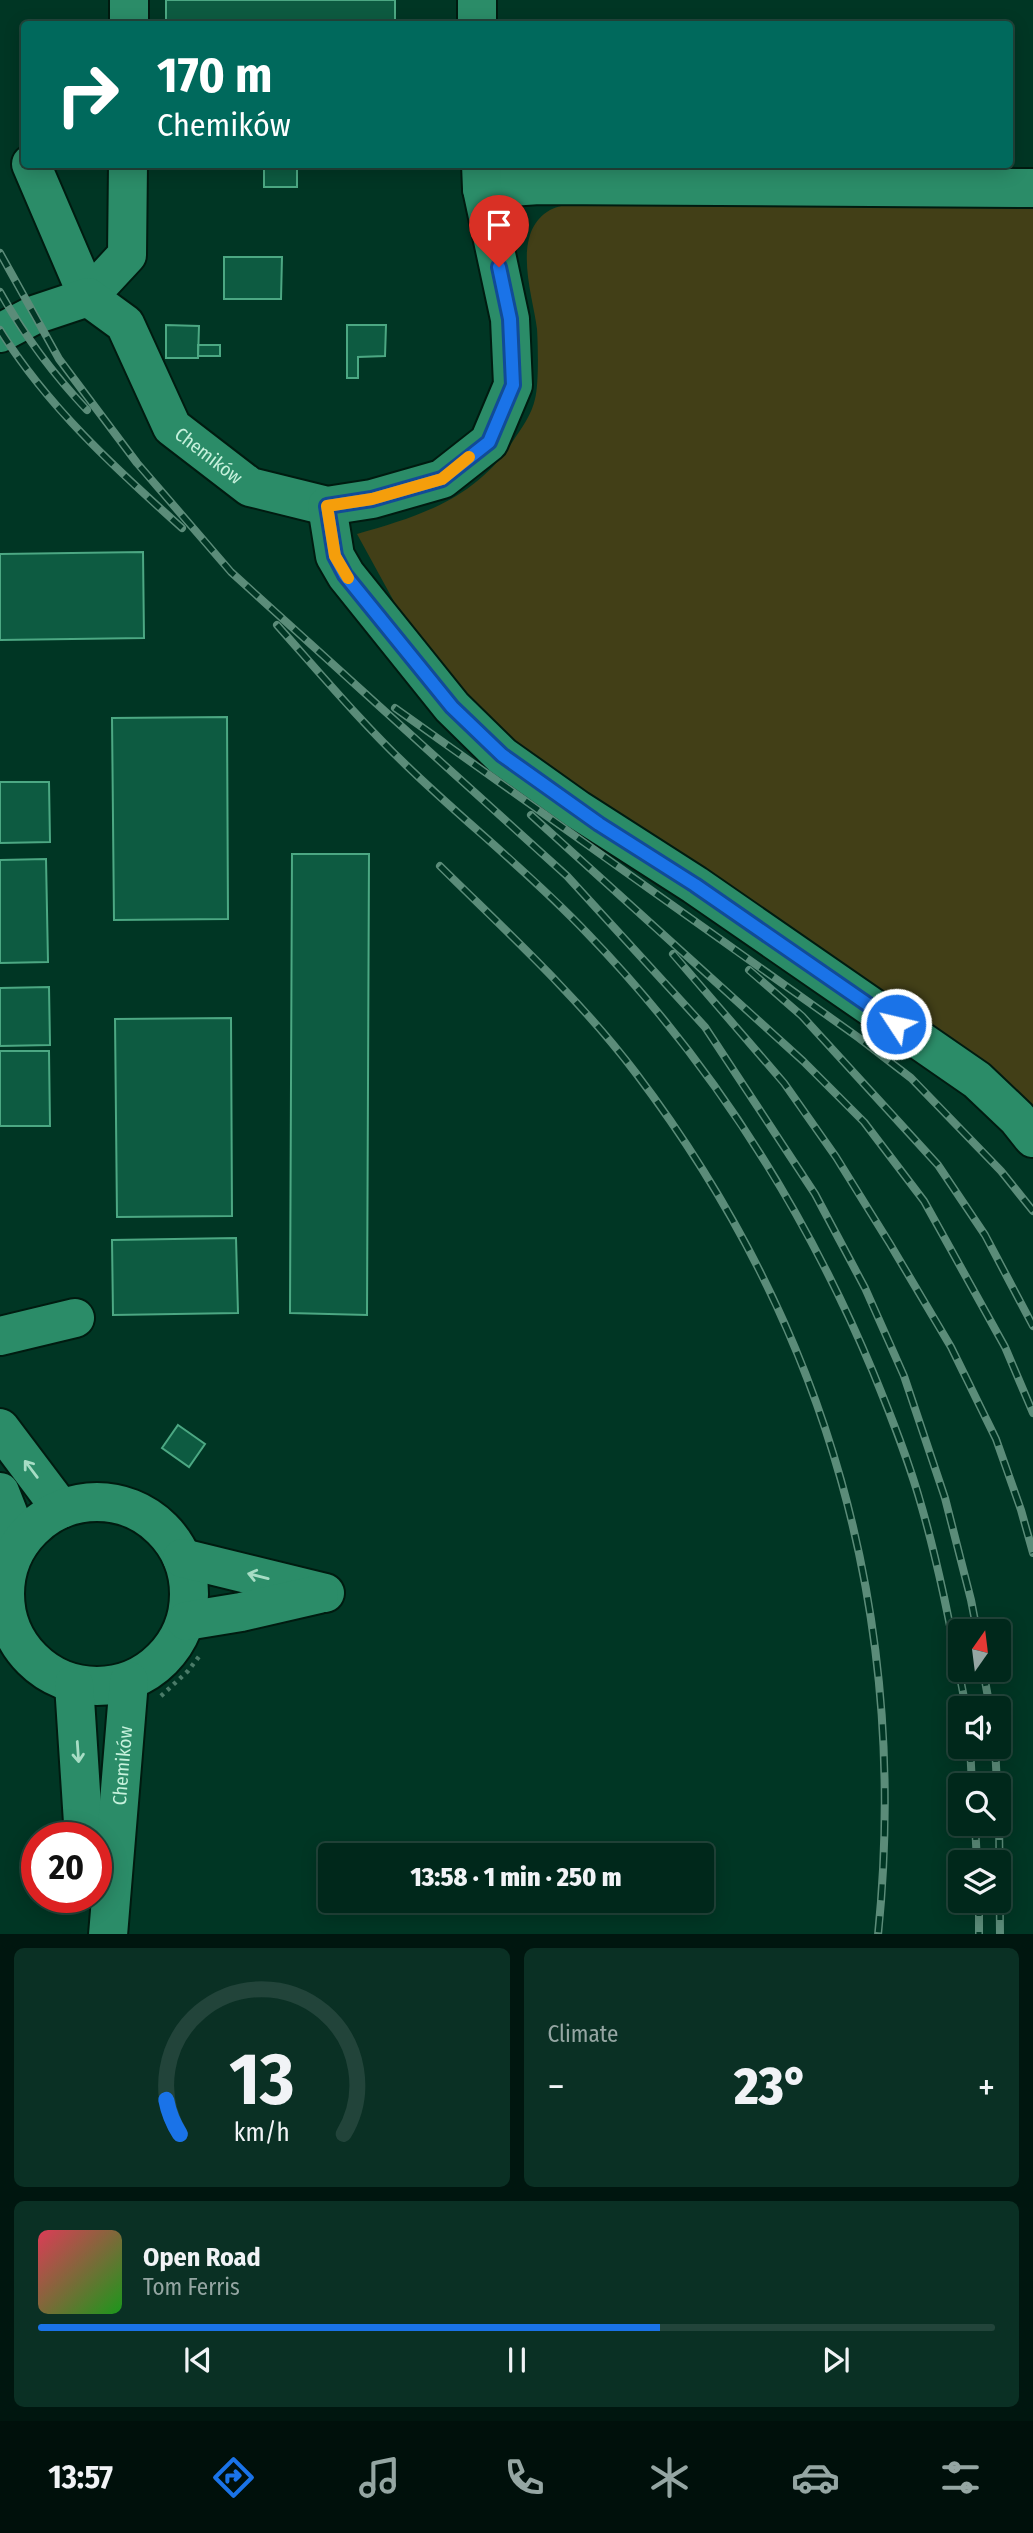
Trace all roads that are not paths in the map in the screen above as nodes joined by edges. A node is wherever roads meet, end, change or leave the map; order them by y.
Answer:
1 (129, 0) edge
2 (477, 0) edge
3 (129, 21) edge
4 (477, 21) edge
5 (33, 168) edge
6 (128, 168) edge
7 (482, 177) edge
8 (1033, 188) edge
9 (88, 297) junction
10 (0, 333) edge
11 (327, 506) junction
12 (1033, 1138) edge
13 (75, 1318) dead end
14 (0, 1336) edge
15 (0, 1428) edge
16 (0, 1492) edge
17 (61, 1509) junction
18 (20, 1543) junction
19 (182, 1558) junction
20 (186, 1621) junction
21 (129, 1681) junction
22 (74, 1684) junction
23 (83, 1822) edge
24 (100, 1913) edge
25 (106, 1934) edge

1 - 3 lane
2 - 4 lane
5 - 9 lane
6 - 9 lane
7 - 8 lane
7 - 11 lane, Chemików
9 - 10 lane
9 - 11 lane, Chemików
11 - 12 lane
13 - 14 lane
17 -> 15 lane
16 - 18 lane
17 - 18 lane
17 - 19 lane
18 - 22 lane
19 - 20 lane
20 -> 19 lane
20 - 21 lane
21 - 22 lane
21 - 25 lane, Chemików
22 -> 23 lane
24 - 25 lane

